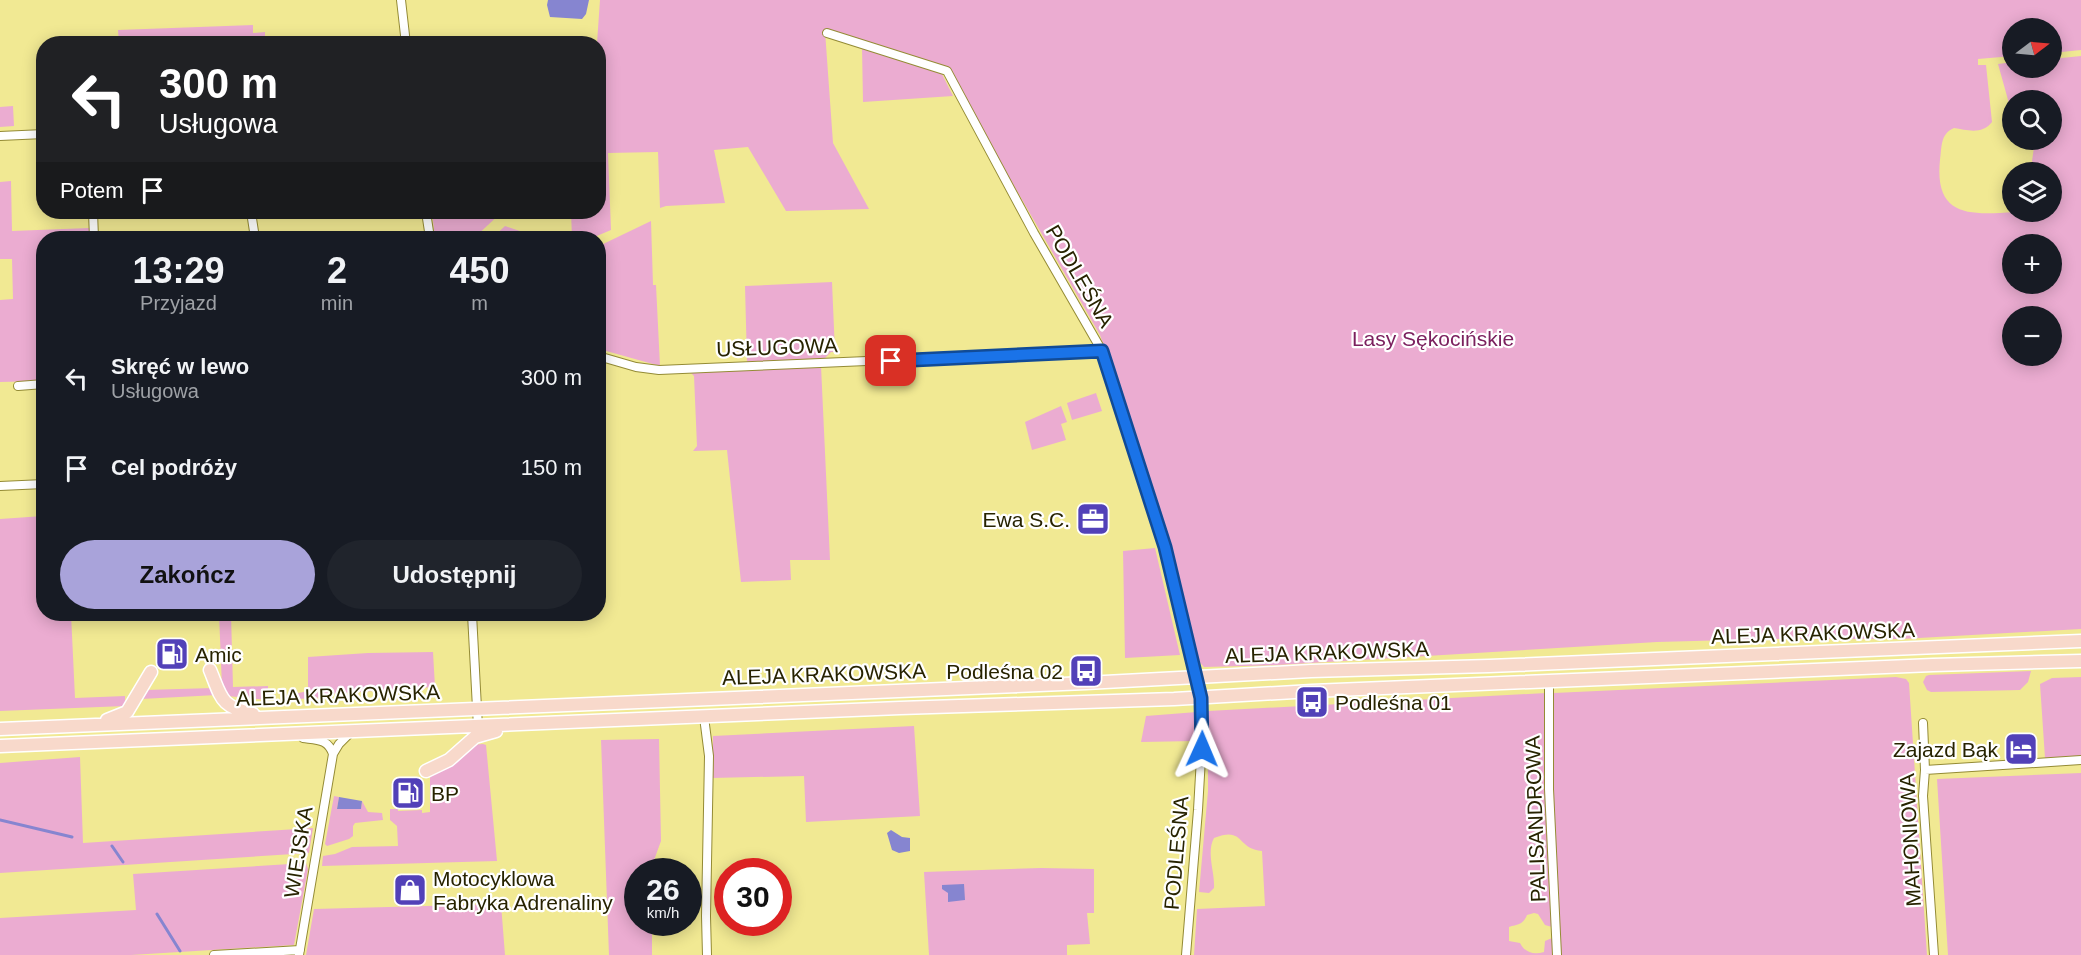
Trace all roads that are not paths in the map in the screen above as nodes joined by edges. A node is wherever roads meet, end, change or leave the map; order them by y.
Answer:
1 (401, 0) edge
2 (827, 33) dead end
3 (405, 36) edge
4 (36, 134) edge
5 (0, 136) edge
6 (1102, 351) junction
7 (606, 358) edge
8 (36, 385) edge
9 (18, 386) dead end
10 (36, 484) edge
11 (0, 486) edge
12 (472, 621) edge
13 (2081, 641) edge
14 (2081, 661) edge
15 (210, 670) dead end
16 (151, 672) dead end
17 (1195, 676) junction
18 (1549, 682) junction
19 (1201, 698) junction
20 (477, 708) junction
21 (269, 717) junction
22 (704, 717) junction
23 (1923, 723) dead end
24 (90, 725) junction
25 (517, 725) junction
26 (478, 727) junction
27 (0, 729) edge
28 (351, 732) junction
29 (281, 735) junction
30 (0, 747) edge
31 (333, 754) junction
32 (2081, 760) edge
33 (1925, 770) junction
34 (426, 771) dead end
35 (299, 952) edge
36 (214, 955) edge
37 (707, 955) edge
38 (1186, 955) edge
39 (1557, 955) edge
40 (1934, 955) edge

1 - 3 street
2 - 6 street, PODLEŚNA
4 - 5 street
6 - 7 street, USŁUGOWA
6 - 17 street, PODLEŚNA
8 - 9 street
10 - 11 street
12 - 20 street
13 - 17 main road, ALEJA KRAKOWSKA
14 - 18 main road, ALEJA KRAKOWSKA
15 - 21 main road
16 - 24 main road
17 - 19 street, PODLEŚNA
17 - 20 main road, ALEJA KRAKOWSKA
18 - 19 main road, ALEJA KRAKOWSKA
18 - 39 street, PALISANDROWA
19 - 22 main road, ALEJA KRAKOWSKA
19 - 38 street, PODLEŚNA
20 - 21 main road, ALEJA KRAKOWSKA
20 - 26 street
21 - 24 main road, ALEJA KRAKOWSKA
22 - 25 main road, ALEJA KRAKOWSKA
22 - 37 street
23 - 33 street, MAHONIOWA
24 - 27 main road, ALEJA KRAKOWSKA
25 - 26 main road, ALEJA KRAKOWSKA
25 - 34 main road
26 - 28 main road, ALEJA KRAKOWSKA
28 - 29 main road, ALEJA KRAKOWSKA
28 - 31 street, WIEJSKA
29 - 30 main road, ALEJA KRAKOWSKA
29 - 31 street
31 - 35 street, WIEJSKA
32 - 33 street
33 - 40 street, MAHONIOWA
35 - 36 street

